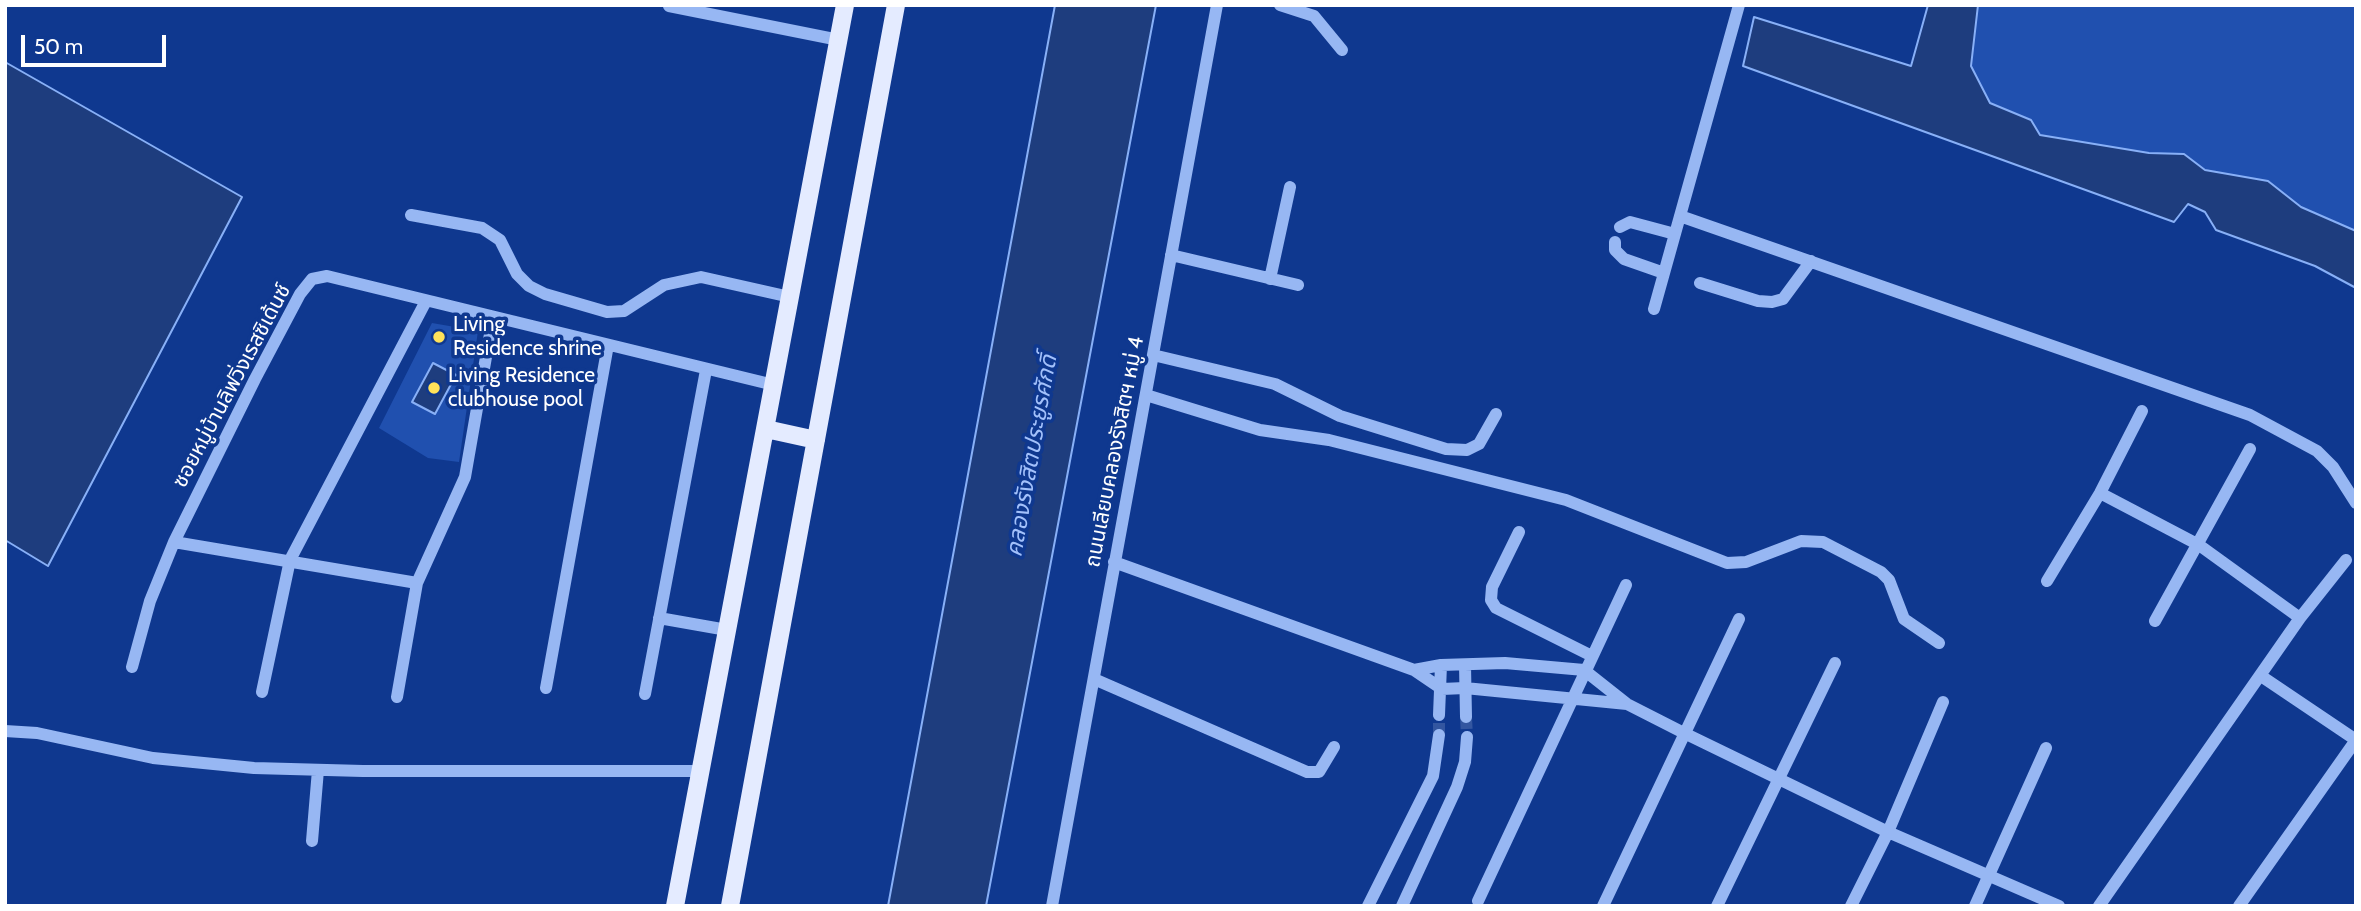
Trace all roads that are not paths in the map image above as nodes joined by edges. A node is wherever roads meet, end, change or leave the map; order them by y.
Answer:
1 (845, 5) edge
2 (896, 5) edge
3 (1217, 5) edge
4 (1280, 5) edge
5 (1739, 5) edge
6 (669, 6) edge
7 (839, 40) junction
8 (1342, 50) dead end
9 (1290, 187) dead end
10 (411, 215) dead end
11 (1680, 215) junction
12 (1620, 228) dead end
13 (1675, 234) junction
14 (1615, 242) dead end
15 (1171, 255) junction
16 (1811, 261) junction
17 (1664, 273) junction
18 (1270, 279) junction
19 (1700, 283) dead end
20 (1298, 285) dead end
21 (790, 297) junction
22 (426, 301) junction
23 (1654, 309) dead end
24 (493, 317) junction
25 (608, 345) junction
26 (1153, 355) junction
27 (706, 370) junction
28 (774, 385) junction
29 (1146, 395) junction
30 (2142, 411) dead end
31 (1496, 414) dead end
32 (765, 429) junction
33 (816, 440) junction
34 (2250, 449) dead end
35 (2100, 493) junction
36 (2356, 503) edge
37 (1519, 532) dead end
38 (174, 542) junction
39 (2199, 545) junction
40 (290, 560) junction
41 (2346, 560) dead end
42 (1114, 562) junction
43 (2047, 581) dead end
44 (417, 583) junction
45 (1626, 585) dead end
46 (659, 618) junction
47 (1739, 618) dead end
48 (2301, 618) junction
49 (2155, 621) dead end
50 (727, 630) junction
51 (1939, 643) dead end
52 (1592, 656) junction
53 (1835, 663) dead end
54 (1441, 665) junction
55 (1465, 665) junction
56 (132, 667) dead end
57 (1414, 670) junction
58 (1584, 670) junction
59 (2261, 676) junction
60 (1094, 679) junction
61 (546, 688) dead end
62 (1465, 688) junction
63 (1442, 689) junction
64 (262, 692) dead end
65 (645, 694) dead end
66 (397, 697) dead end
67 (1570, 698) junction
68 (1943, 702) dead end
69 (1627, 704) junction
70 (1439, 715) tunnel mouth
71 (1466, 717) tunnel mouth
72 (5, 731) edge
73 (1684, 733) junction
74 (1439, 735) tunnel mouth
75 (1466, 737) tunnel mouth
76 (2356, 740) edge
77 (1334, 747) dead end
78 (2046, 748) dead end
79 (318, 770) junction
80 (701, 771) junction
81 (1778, 779) junction
82 (1888, 832) junction
83 (312, 841) dead end
84 (1989, 877) junction
85 (1478, 901) dead end
86 (675, 906) edge
87 (730, 906) edge
88 (1052, 906) edge
89 (1368, 906) edge
90 (1402, 906) edge
91 (1603, 906) edge
92 (1717, 906) edge
93 (1851, 906) edge
94 (1975, 906) edge
95 (2059, 906) edge
96 (2099, 906) edge
97 (2239, 906) edge

1 - 7 main road
2 - 33 main road
3 - 15 street, ถนนเลียบคลองรังสิตฯ หมู่ 4
4 - 8 street
5 - 11 street
6 - 7 street
7 - 21 main road
9 - 18 street
10 - 21 street
11 - 13 street
11 - 16 street
12 - 13 street
13 - 17 street
14 - 17 street
15 - 18 street
15 - 26 street, ถนนเลียบคลองรังสิตฯ หมู่ 4
16 - 19 street
16 - 36 street
17 - 23 street
18 - 20 street
21 - 28 main road
22 - 24 street, ซอยหมู่บ้านลิฟวิ่งเรสซิเด้นซ์
22 - 38 street, ซอยหมู่บ้านลิฟวิ่งเรสซิเด้นซ์
22 - 40 street
24 - 25 street, ซอยหมู่บ้านลิฟวิ่งเรสซิเด้นซ์
24 - 44 street
25 - 27 street, ซอยหมู่บ้านลิฟวิ่งเรสซิเด้นซ์
25 - 61 street
26 - 29 street, ถนนเลียบคลองรังสิตฯ หมู่ 4
26 - 31 street
27 - 28 street, ซอยหมู่บ้านลิฟวิ่งเรสซิเด้นซ์
27 - 46 street
28 - 32 main road
29 - 42 street, ถนนเลียบคลองรังสิตฯ หมู่ 4
29 - 51 street
30 - 35 street
32 - 33 main road
32 - 50 main road
33 - 87 main road
34 - 39 street
35 - 39 street
35 - 43 street
37 - 52 street
38 - 40 street
38 - 56 street, ซอยหมู่บ้านลิฟวิ่งเรสซิเด้นซ์
39 - 48 street
39 - 49 street
40 - 44 street
40 - 64 street
41 - 48 street
42 - 57 street
42 - 60 street, ถนนเลียบคลองรังสิตฯ หมู่ 4
44 - 66 street
45 - 52 street
46 - 50 street
46 - 65 street
47 - 73 street
48 - 59 street
50 - 80 main road
52 - 58 street
53 - 81 street
54 - 55 street
54 - 57 street
54 - 63 street
55 - 58 street
55 - 62 street
57 - 63 street
58 - 67 street
58 - 69 street
59 - 76 street
59 - 96 street
60 - 77 street
60 - 88 street, ถนนเลียบคลองรังสิตฯ หมู่ 4
62 - 63 street
62 - 67 street
62 - 71 street
63 - 70 street
67 - 69 street
67 - 85 street
68 - 82 street
69 - 73 street
72 - 79 street
73 - 81 street
73 - 91 street
74 - 89 street
75 - 90 street
76 - 97 street
78 - 84 street
79 - 80 street
79 - 83 street
80 - 86 main road
81 - 82 street
81 - 92 street
82 - 84 street
82 - 93 street
84 - 94 street
84 - 95 street

